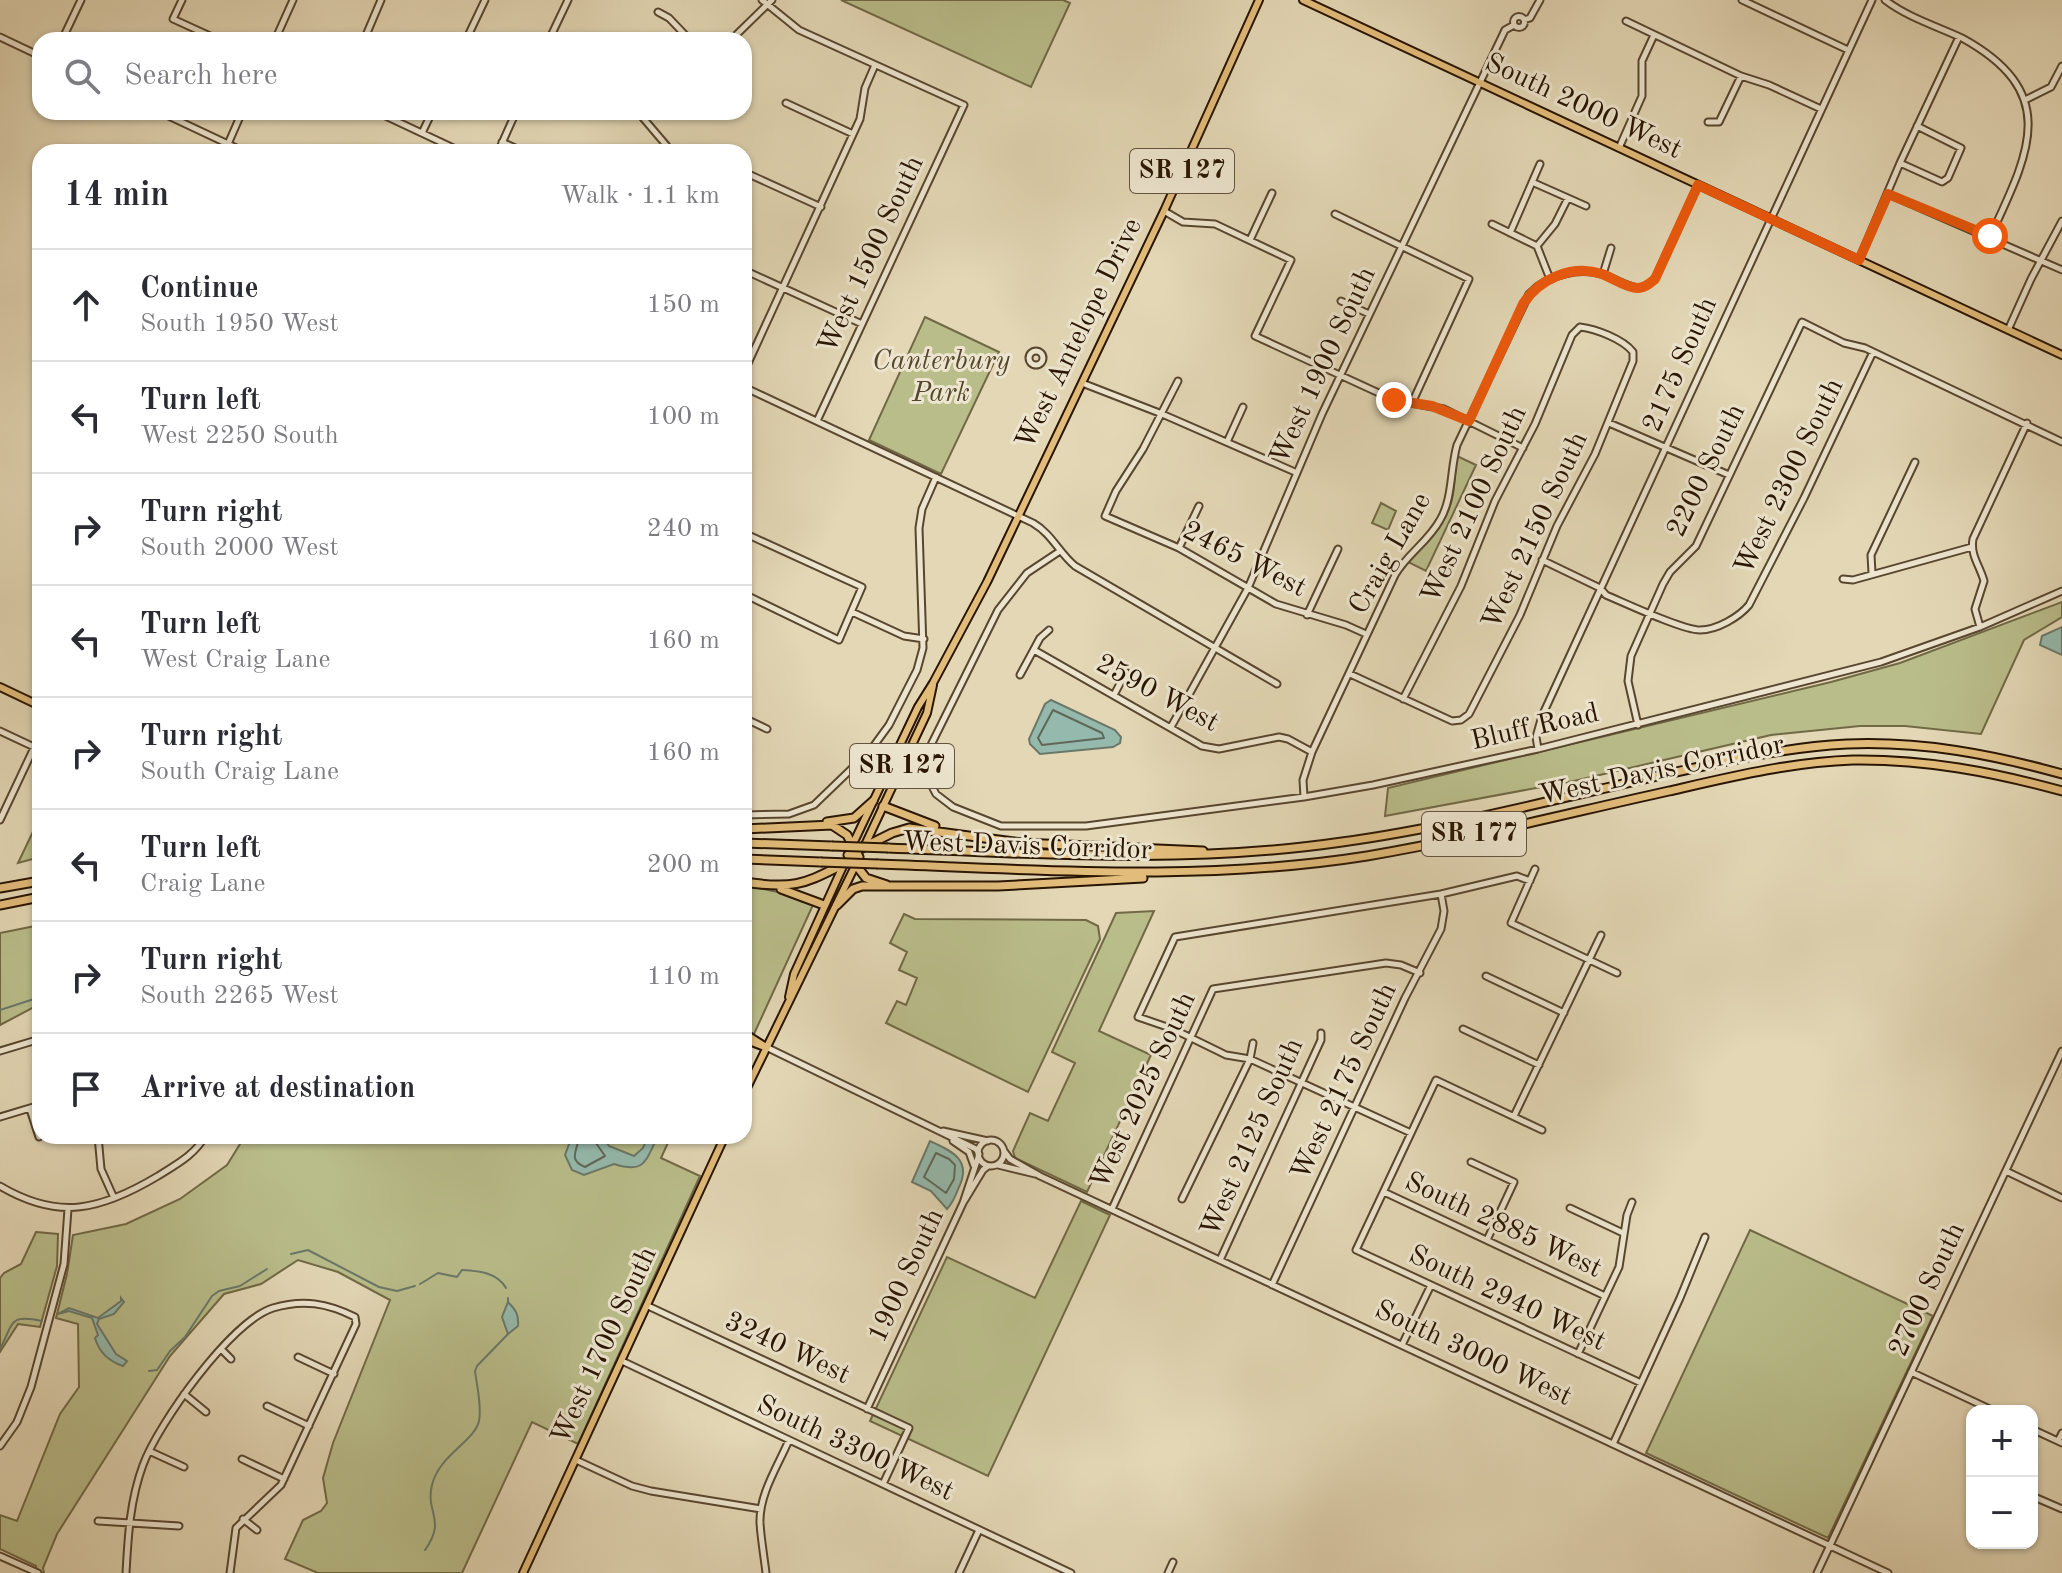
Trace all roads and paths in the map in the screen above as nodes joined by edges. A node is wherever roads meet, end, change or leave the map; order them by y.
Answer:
1 (81, 0) edge
2 (182, 0) edge
3 (293, 0) edge
4 (381, 0) edge
5 (485, 0) edge
6 (568, 0) edge
7 (1259, 0) edge
8 (1303, 0) edge
9 (1540, 0) edge
10 (1742, 0) edge
11 (1872, 0) edge
12 (1885, 0) edge
13 (767, 2) edge
14 (658, 12) dead end
15 (1626, 21) dead end
16 (66, 32) edge
17 (201, 32) edge
18 (279, 32) edge
19 (367, 32) edge
20 (470, 32) edge
21 (553, 32) edge
22 (682, 32) edge
23 (739, 32) edge
24 (1654, 35) junction
25 (0, 37) edge
26 (1959, 37) junction
27 (1848, 50) junction
28 (32, 52) edge
29 (875, 64) junction
30 (2062, 66) edge
31 (1741, 76) junction
32 (1481, 84) junction
33 (2027, 99) junction
34 (786, 103) dead end
35 (1821, 109) junction
36 (177, 120) edge
37 (238, 120) edge
38 (394, 120) edge
39 (428, 120) edge
40 (512, 120) edge
41 (650, 120) edge
42 (1708, 122) dead end
43 (1917, 126) junction
44 (422, 133) junction
45 (853, 134) junction
46 (502, 142) joint
47 (228, 144) joint
48 (445, 144) edge
49 (506, 144) edge
50 (666, 144) edge
51 (1619, 148) junction
52 (1900, 163) junction
53 (1540, 164) dead end
54 (752, 176) edge
55 (1532, 182) junction
56 (1698, 185) junction
57 (1272, 193) dead end
58 (1888, 194) junction
59 (1568, 198) junction
60 (1586, 206) dead end
61 (821, 207) junction
62 (1164, 211) junction
63 (1335, 214) dead end
64 (1770, 218) junction
65 (2062, 221) edge
66 (1492, 224) dead end
67 (1510, 233) junction
68 (1990, 237) junction
69 (1250, 240) junction
70 (1537, 246) junction
71 (1402, 248) junction
72 (1611, 248) dead end
73 (1859, 260) junction
74 (2041, 263) junction
75 (2062, 270) edge
76 (752, 274) edge
77 (1603, 274) junction
78 (1550, 279) junction
79 (784, 288) junction
80 (1341, 301) dead end
81 (1369, 314) junction
82 (862, 324) junction
83 (1580, 327) joint
84 (2008, 330) junction
85 (1873, 352) junction
86 (752, 355) edge
87 (2062, 355) edge
88 (1340, 375) junction
89 (1178, 381) dead end
90 (1082, 383) junction
91 (752, 391) edge
92 (1412, 403) junction
93 (1243, 407) dead end
94 (1162, 414) junction
95 (817, 421) junction
96 (1469, 421) junction
97 (1609, 423) junction
98 (2027, 423) junction
99 (1227, 442) junction
100 (2062, 442) edge
101 (1666, 447) junction
102 (1523, 448) junction
103 (1915, 462) dead end
104 (1295, 472) junction
105 (1729, 475) junction
106 (936, 477) junction
107 (1199, 506) dead end
108 (1018, 516) junction
109 (752, 537) edge
110 (1972, 547) junction
111 (1179, 548) junction
112 (1338, 549) dead end
113 (1060, 551) junction
114 (1542, 560) junction
115 (1872, 573) junction
116 (1843, 579) dead end
117 (1248, 588) junction
118 (1600, 588) junction
119 (2062, 591) edge
120 (752, 598) edge
121 (852, 612) junction
122 (1650, 614) junction
123 (1307, 615) junction
124 (1980, 627) junction
125 (1049, 630) dead end
126 (1367, 634) junction
127 (924, 639) junction
128 (1214, 648) junction
129 (1034, 650) junction
130 (1126, 672) dead end
131 (1350, 674) junction
132 (1020, 675) dead end
133 (933, 683) junction
134 (1277, 684) dead end
135 (0, 687) edge
136 (1114, 695) junction
137 (1403, 699) junction
138 (32, 702) edge
139 (752, 722) edge
140 (1638, 725) junction
141 (1171, 727) junction
142 (767, 729) dead end
143 (0, 731) edge
144 (32, 746) edge
145 (1538, 749) junction
146 (32, 751) edge
147 (1312, 752) junction
148 (2062, 774) edge
149 (2062, 791) edge
150 (1304, 797) junction
151 (0, 798) edge
152 (9, 801) junction
153 (873, 801) junction
154 (883, 806) junction
155 (752, 815) edge
156 (0, 820) edge
157 (817, 825) junction
158 (752, 829) edge
159 (964, 835) junction
160 (752, 843) edge
161 (1233, 853) junction
162 (854, 855) junction
163 (752, 859) edge
164 (1535, 869) dead end
165 (1228, 871) junction
166 (1530, 881) junction
167 (32, 882) edge
168 (752, 883) edge
169 (887, 885) junction
170 (768, 886) junction
171 (0, 888) edge
172 (1441, 894) junction
173 (32, 899) edge
174 (0, 905) edge
175 (824, 905) junction
176 (837, 905) junction
177 (1601, 935) dead end
178 (1589, 960) junction
179 (1420, 973) junction
180 (1617, 973) dead end
181 (1486, 976) dead end
182 (789, 997) junction
183 (1564, 1013) junction
184 (1463, 1029) dead end
185 (1321, 1033) dead end
186 (1190, 1038) junction
187 (752, 1040) edge
188 (32, 1041) edge
189 (1253, 1043) dead end
190 (766, 1047) junction
191 (0, 1051) edge
192 (2062, 1051) edge
193 (1250, 1059) junction
194 (1539, 1065) junction
195 (752, 1077) edge
196 (1302, 1083) junction
197 (1355, 1107) junction
198 (30, 1109) joint
199 (32, 1115) edge
200 (1514, 1116) junction
201 (0, 1117) edge
202 (1542, 1130) dead end
203 (942, 1131) junction
204 (1411, 1133) junction
205 (950, 1137) junction
206 (988, 1141) junction
207 (99, 1144) edge
208 (199, 1144) edge
209 (721, 1144) edge
210 (1004, 1151) junction
211 (979, 1154) junction
212 (1471, 1162) dead end
213 (997, 1165) junction
214 (988, 1166) junction
215 (2006, 1171) junction
216 (973, 1173) junction
217 (1040, 1176) junction
218 (0, 1186) edge
219 (1384, 1192) junction
220 (114, 1198) junction
221 (2062, 1198) edge
222 (1182, 1199) dead end
223 (1632, 1202) dead end
224 (963, 1203) junction
225 (1570, 1208) dead end
226 (68, 1209) junction
227 (1112, 1209) junction
228 (1623, 1233) junction
229 (1705, 1237) dead end
230 (1487, 1240) junction
231 (1220, 1260) junction
232 (1272, 1285) junction
233 (1431, 1285) junction
234 (1605, 1296) junction
235 (648, 1306) junction
236 (1402, 1345) junction
237 (222, 1350) junction
238 (1578, 1354) junction
239 (298, 1357) dead end
240 (231, 1359) dead end
241 (622, 1361) junction
242 (1911, 1372) junction
243 (334, 1374) junction
244 (1641, 1383) junction
245 (184, 1394) junction
246 (1981, 1405) edge
247 (267, 1406) dead end
248 (867, 1409) junction
249 (206, 1412) dead end
250 (309, 1426) junction
251 (2038, 1432) edge
252 (2062, 1433) edge
253 (789, 1440) junction
254 (2060, 1442) edge
255 (1613, 1444) junction
256 (0, 1446) edge
257 (149, 1451) junction
258 (242, 1459) dead end
259 (576, 1460) junction
260 (184, 1467) dead end
261 (284, 1479) junction
262 (883, 1484) junction
263 (2038, 1499) edge
264 (761, 1509) junction
265 (2062, 1509) edge
266 (243, 1519) junction
267 (98, 1521) dead end
268 (130, 1524) junction
269 (179, 1526) dead end
270 (257, 1530) dead end
271 (979, 1530) junction
272 (1830, 1546) junction
273 (0, 1556) edge
274 (1173, 1562) dead end
275 (36, 1573) edge
276 (126, 1573) edge
277 (230, 1573) edge
278 (523, 1573) edge
279 (766, 1573) edge
280 (959, 1573) edge
281 (1071, 1573) edge
282 (1168, 1573) edge
283 (1817, 1573) edge
284 (1888, 1573) edge

1 - 16 street
2 - 17 street
3 - 18 street
4 - 19 street
5 - 20 street
6 - 21 street
7 - 62 main road, West Antelope Drive / SR 127
8 - 32 main road, South 2000 West
9 - 32 street, West 1900 South
10 - 27 street
11 - 27 street, 2175 South
12 - 26 street
13 - 23 street
13 - 29 street
14 - 22 street
15 - 24 street
24 - 31 street
24 - 51 street
25 - 28 street
26 - 33 street
26 - 43 street
27 - 35 street, 2175 South
29 - 45 street
29 - 82 street, West 1500 South
30 - 33 street
31 - 35 street
31 - 42 street
32 - 51 main road, South 2000 West
32 - 71 street, West 1900 South
33 - 68 street
34 - 45 street
35 - 64 street, 2175 South
36 - 47 street
37 - 47 street
38 - 44 street
39 - 44 street
40 - 46 street
41 - 50 street
43 - 52 street
43 - 52 street
44 - 48 street
45 - 61 street
46 - 49 street
51 - 56 main road, South 2000 West
52 - 58 street
53 - 55 street
54 - 61 street
55 - 59 street
55 - 67 street
56 - 64 main road, South 2000 West
56 - 77 street
57 - 69 street
58 - 68 street
58 - 73 street
59 - 60 street
59 - 70 street
61 - 79 street
62 - 69 street
62 - 90 main road, West Antelope Drive / SR 127
63 - 71 street
64 - 73 main road, South 2000 West
64 - 101 street, 2175 South
65 - 74 street
66 - 67 street
67 - 70 street
68 - 74 street
69 - 88 street
70 - 78 street
71 - 81 street, West 1900 South
71 - 92 street
72 - 77 street
73 - 84 main road, South 2000 West
74 - 75 street
74 - 84 street
76 - 79 street
77 - 78 street
78 - 96 street, Craig Lane
79 - 82 street
79 - 86 street
80 - 81 street
81 - 88 street, West 1900 South
82 - 95 street, West 1500 South
83 - 97 street, West 2150 South
83 - 102 street, West 2100 South
84 - 87 main road, South 2000 West
85 - 98 street
85 - 105 street, 2200 South
85 - 122 street, West 2300 South
88 - 92 street
88 - 104 street, West 1900 South
89 - 94 street
90 - 94 street
90 - 108 main road, West Antelope Drive / SR 127
91 - 95 street
92 - 96 street
93 - 99 street
94 - 99 street
94 - 111 street, 2465 West
95 - 106 street
96 - 102 street
96 - 126 street, Craig Lane
97 - 101 street
97 - 114 street, West 2150 South
98 - 100 street
98 - 110 street
99 - 104 street
101 - 105 street
101 - 118 street, 2175 South
102 - 137 street, West 2100 South
103 - 115 street
104 - 117 street, West 1900 South
105 - 122 street, 2200 South
106 - 108 street
106 - 127 street
107 - 111 street
108 - 113 street
108 - 133 main road, West Antelope Drive / SR 127
109 - 121 street
110 - 115 street
110 - 124 street
111 - 117 street, 2465 West
112 - 123 street
113 - 128 street
113 - 150 street, Bluff Road
114 - 118 street
114 - 137 street, West 2150 South
115 - 116 street
117 - 123 street, 2465 West
117 - 128 street, West 1900 South
118 - 122 street
118 - 145 street, 2175 South
119 - 124 street, Bluff Road
120 - 121 street
121 - 127 street
122 - 140 street, 2200 South
123 - 126 street, 2465 West
124 - 140 street, Bluff Road
125 - 129 street
126 - 131 street, Craig Lane
127 - 155 street
128 - 134 street
128 - 141 street, West 1900 South
129 - 132 street
129 - 136 street, 2590 West
130 - 136 street
131 - 137 street
131 - 147 street, Craig Lane
133 - 153 main road, West Antelope Drive / SR 127
133 - 154 main road, West Antelope Drive / SR 127
135 - 138 main road
136 - 141 street, 2590 West
139 - 142 street
140 - 145 street, Bluff Road
141 - 147 street, 2590 West
143 - 144 street
145 - 150 street, Bluff Road
146 - 152 street
147 - 150 street, Craig Lane
148 - 161 highway, West Davis Corridor / SR 177
149 - 165 highway, West Davis Corridor / SR 177
151 - 152 street
152 - 156 street
153 - 157 highway
153 - 162 main road, West Antelope Drive / SR 127
154 - 159 highway
154 - 162 main road, West Antelope Drive / SR 127
157 - 158 highway
157 - 162 highway
159 - 161 highway
159 - 162 highway
160 - 161 highway, West Davis Corridor / SR 177, bridge
162 - 169 highway
162 - 170 highway
162 - 175 main road, West Antelope Drive / SR 127
162 - 176 main road, West Antelope Drive / SR 127
163 - 165 highway, West Davis Corridor / SR 177, bridge
164 - 166 street
165 - 169 highway
166 - 172 street
166 - 178 street
167 - 171 highway
168 - 170 highway
169 - 176 highway
170 - 175 highway
172 - 179 street, West 2175 South
172 - 186 street
173 - 174 highway
175 - 182 main road, West Antelope Drive / SR 127
176 - 182 main road, West Antelope Drive / SR 127
177 - 178 street
178 - 180 street
178 - 183 street
179 - 186 street, West 2025 South
179 - 197 street, West 2175 South
181 - 183 street
182 - 190 main road, West Antelope Drive / SR 127
183 - 194 street
184 - 194 street
185 - 196 street, West 2125 South
186 - 193 street
186 - 227 street, West 2025 South
187 - 190 main road
188 - 191 street
189 - 193 street
190 - 195 main road, SR 127
190 - 203 street
192 - 215 street, 2700 South
193 - 196 street
193 - 222 street
194 - 200 street
196 - 197 street
196 - 231 street, West 2125 South
197 - 204 street
197 - 232 street, West 2175 South
198 - 199 street
198 - 201 street
200 - 202 street
200 - 204 street
203 - 205 street
203 - 206 street
204 - 219 street
205 - 211 street
205 - 216 street
206 - 210 street
206 - 211 street
207 - 220 street
208 - 220 street
209 - 235 main road, West 1700 South
210 - 213 street
210 - 217 street, South 3000 West
211 - 214 street
211 - 216 street
212 - 230 street
213 - 214 street
213 - 217 street, South 3000 West
214 - 224 street
215 - 221 street
215 - 242 street, 2700 South
216 - 224 street
217 - 227 street, South 3000 West
218 - 226 street
219 - 230 street, South 2885 West
219 - 233 street, South 2940 West
220 - 226 street
223 - 228 street
224 - 248 street, 1900 South
225 - 228 street
226 - 256 street
227 - 231 street, South 3000 West
228 - 234 street
229 - 244 street
230 - 234 street, South 2885 West
231 - 232 street, South 3000 West
232 - 236 street, South 3000 West
233 - 236 street
233 - 238 street, South 2940 West
234 - 238 street
235 - 241 main road, West 1700 South
235 - 248 street, 3240 West
236 - 255 street, South 3000 West
237 - 240 street
237 - 243 street
237 - 245 street
238 - 244 street, South 2940 West
239 - 243 street
241 - 253 street, South 3300 West
241 - 259 main road, West 1700 South
242 - 246 street
242 - 272 street, 2700 South
243 - 250 street
244 - 255 street
245 - 249 street
245 - 257 street
247 - 250 street
248 - 262 street, 3240 West
250 - 261 street
251 - 254 street
252 - 254 street
253 - 262 street, South 3300 West
253 - 264 street
255 - 272 street, South 3000 West
257 - 260 street
257 - 268 street
258 - 261 street
259 - 264 street
259 - 278 main road, West 1700 South
261 - 266 street
262 - 271 street, South 3300 West
263 - 265 street
264 - 279 street
266 - 270 street
266 - 277 street
267 - 268 street
268 - 269 street
268 - 276 street
271 - 280 street
271 - 281 street, South 3300 West
272 - 283 street, 2700 South
272 - 284 street, South 3000 West
273 - 275 street
274 - 282 street

